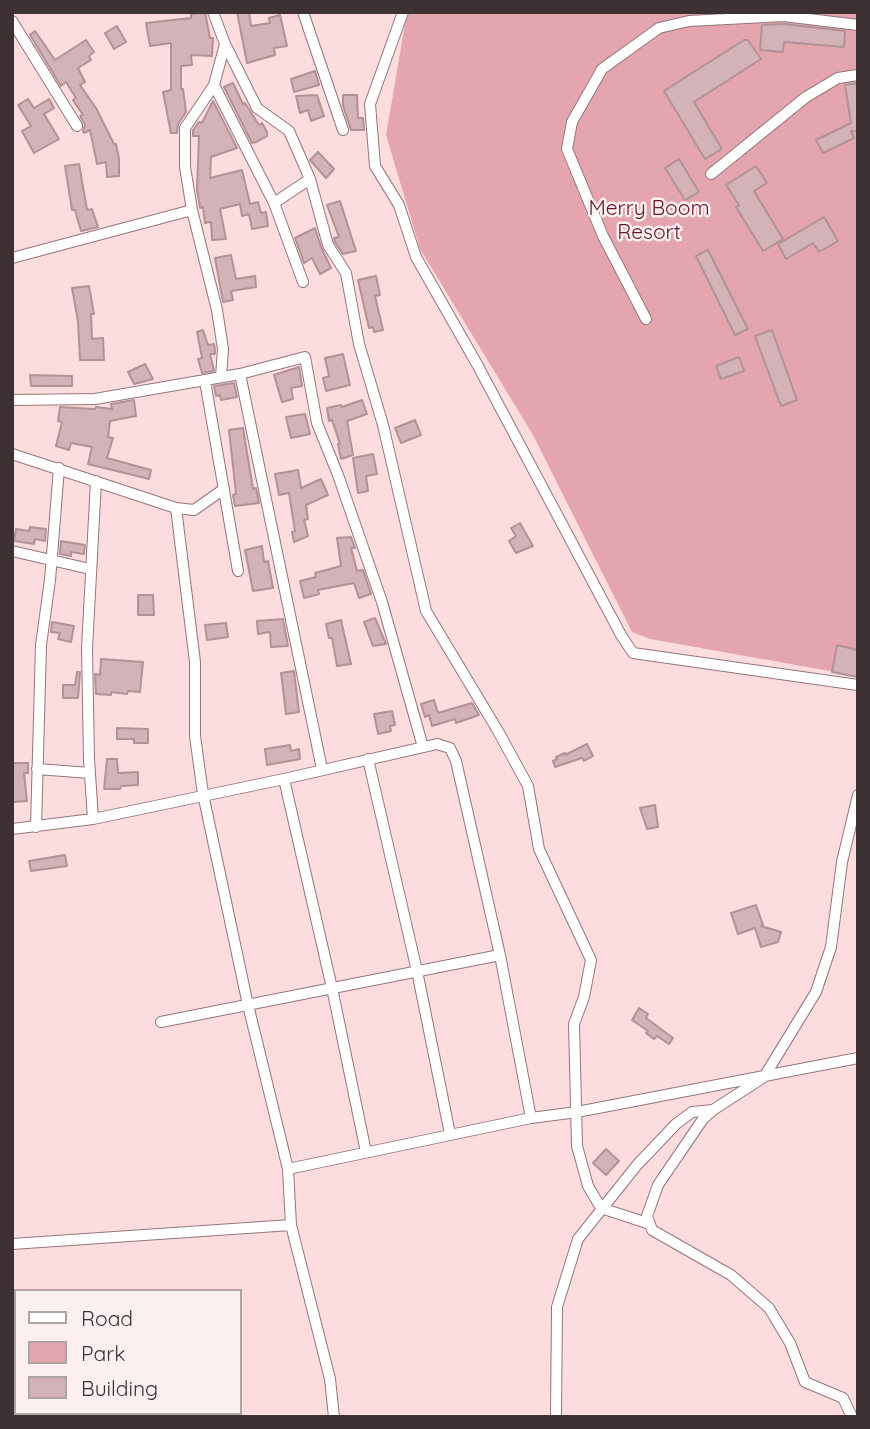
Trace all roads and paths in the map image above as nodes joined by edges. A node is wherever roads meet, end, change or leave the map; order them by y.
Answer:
1 (213, 12) edge
2 (303, 12) edge
3 (403, 12) edge
4 (12, 21) edge
5 (858, 25) edge
6 (225, 44) junction
7 (858, 75) edge
8 (214, 85) junction
9 (77, 125) dead end
10 (343, 130) dead end
11 (711, 174) dead end
12 (310, 179) junction
13 (274, 203) junction
14 (192, 210) junction
15 (12, 258) edge
16 (303, 282) dead end
17 (646, 319) dead end
18 (240, 374) junction
19 (221, 377) junction
20 (205, 381) junction
21 (12, 400) edge
22 (12, 454) edge
23 (59, 468) junction
24 (96, 481) junction
25 (224, 489) junction
26 (176, 508) junction
27 (12, 551) edge
28 (52, 559) junction
29 (90, 569) junction
30 (238, 571) dead end
31 (858, 685) edge
32 (424, 747) junction
33 (368, 759) junction
34 (37, 769) junction
35 (322, 769) junction
36 (90, 773) junction
37 (284, 779) junction
38 (202, 794) junction
39 (858, 795) edge
40 (93, 819) junction
41 (36, 827) junction
42 (12, 829) edge
43 (500, 955) junction
44 (416, 971) junction
45 (332, 988) junction
46 (248, 1004) junction
47 (161, 1022) dead end
48 (858, 1058) edge
49 (764, 1077) junction
50 (713, 1110) junction
51 (578, 1112) junction
52 (531, 1118) junction
53 (450, 1134) junction
54 (366, 1152) junction
55 (288, 1169) junction
56 (601, 1208) junction
57 (650, 1224) junction
58 (291, 1226) junction
59 (12, 1244) edge
60 (334, 1417) edge
61 (556, 1417) edge
62 (852, 1417) edge

1 - 6 street
2 - 10 street
3 - 31 street
4 - 9 street
5 - 17 street
6 - 8 street
6 - 12 street
7 - 11 street
8 - 13 street
8 - 14 street
12 - 13 street
12 - 51 street
13 - 16 street
14 - 15 street
14 - 19 street
18 - 19 street
18 - 32 street
18 - 35 street
19 - 20 street
20 - 21 street
20 - 25 street
22 - 23 street
23 - 24 street
23 - 28 street
24 - 26 street
24 - 29 street
25 - 26 street
25 - 30 street
26 - 38 street
27 - 28 street
28 - 29 street
28 - 34 street
29 - 36 street
32 - 33 street
32 - 43 street
33 - 35 street
33 - 44 street
34 - 36 street
34 - 41 street
35 - 37 street
36 - 40 street
37 - 38 street
37 - 45 street
38 - 40 street
38 - 46 street
39 - 49 street
40 - 41 street
41 - 42 street
43 - 44 street
43 - 52 street
44 - 45 street
44 - 53 street
45 - 46 street
45 - 54 street
46 - 47 street
46 - 55 street
48 - 49 street
49 - 50 street
49 - 51 street
50 - 56 street
50 - 57 street
51 - 52 street
51 - 56 street
52 - 53 street
53 - 54 street
54 - 55 street
55 - 58 street
56 - 57 street
56 - 61 street
57 - 62 street
58 - 59 street
58 - 60 street

